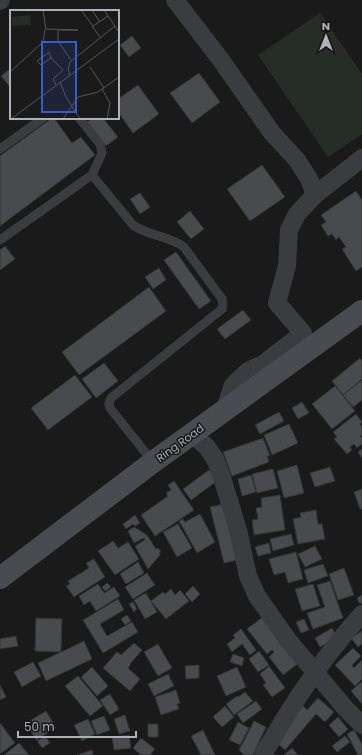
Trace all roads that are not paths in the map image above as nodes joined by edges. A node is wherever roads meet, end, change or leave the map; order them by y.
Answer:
1 (174, 0) edge
2 (42, 119) edge
3 (80, 119) edge
4 (0, 149) edge
5 (362, 158) edge
6 (92, 175) junction
7 (315, 195) junction
8 (0, 240) edge
9 (362, 311) edge
10 (224, 412) junction
11 (192, 434) junction
12 (153, 462) junction
13 (0, 578) edge
14 (362, 614) edge
15 (315, 673) junction
16 (362, 725) edge
17 (263, 755) edge

1 - 7 street
2 - 4 lane
3 - 6 lane
5 - 7 street
6 - 8 lane
6 - 12 lane
7 - 10 street
9 - 10 main road, Ring Road
10 - 11 main road, Ring Road
11 - 12 main road, Ring Road
11 - 15 street
12 - 13 main road, Ring Road
14 - 15 street
15 - 16 street
15 - 17 street

